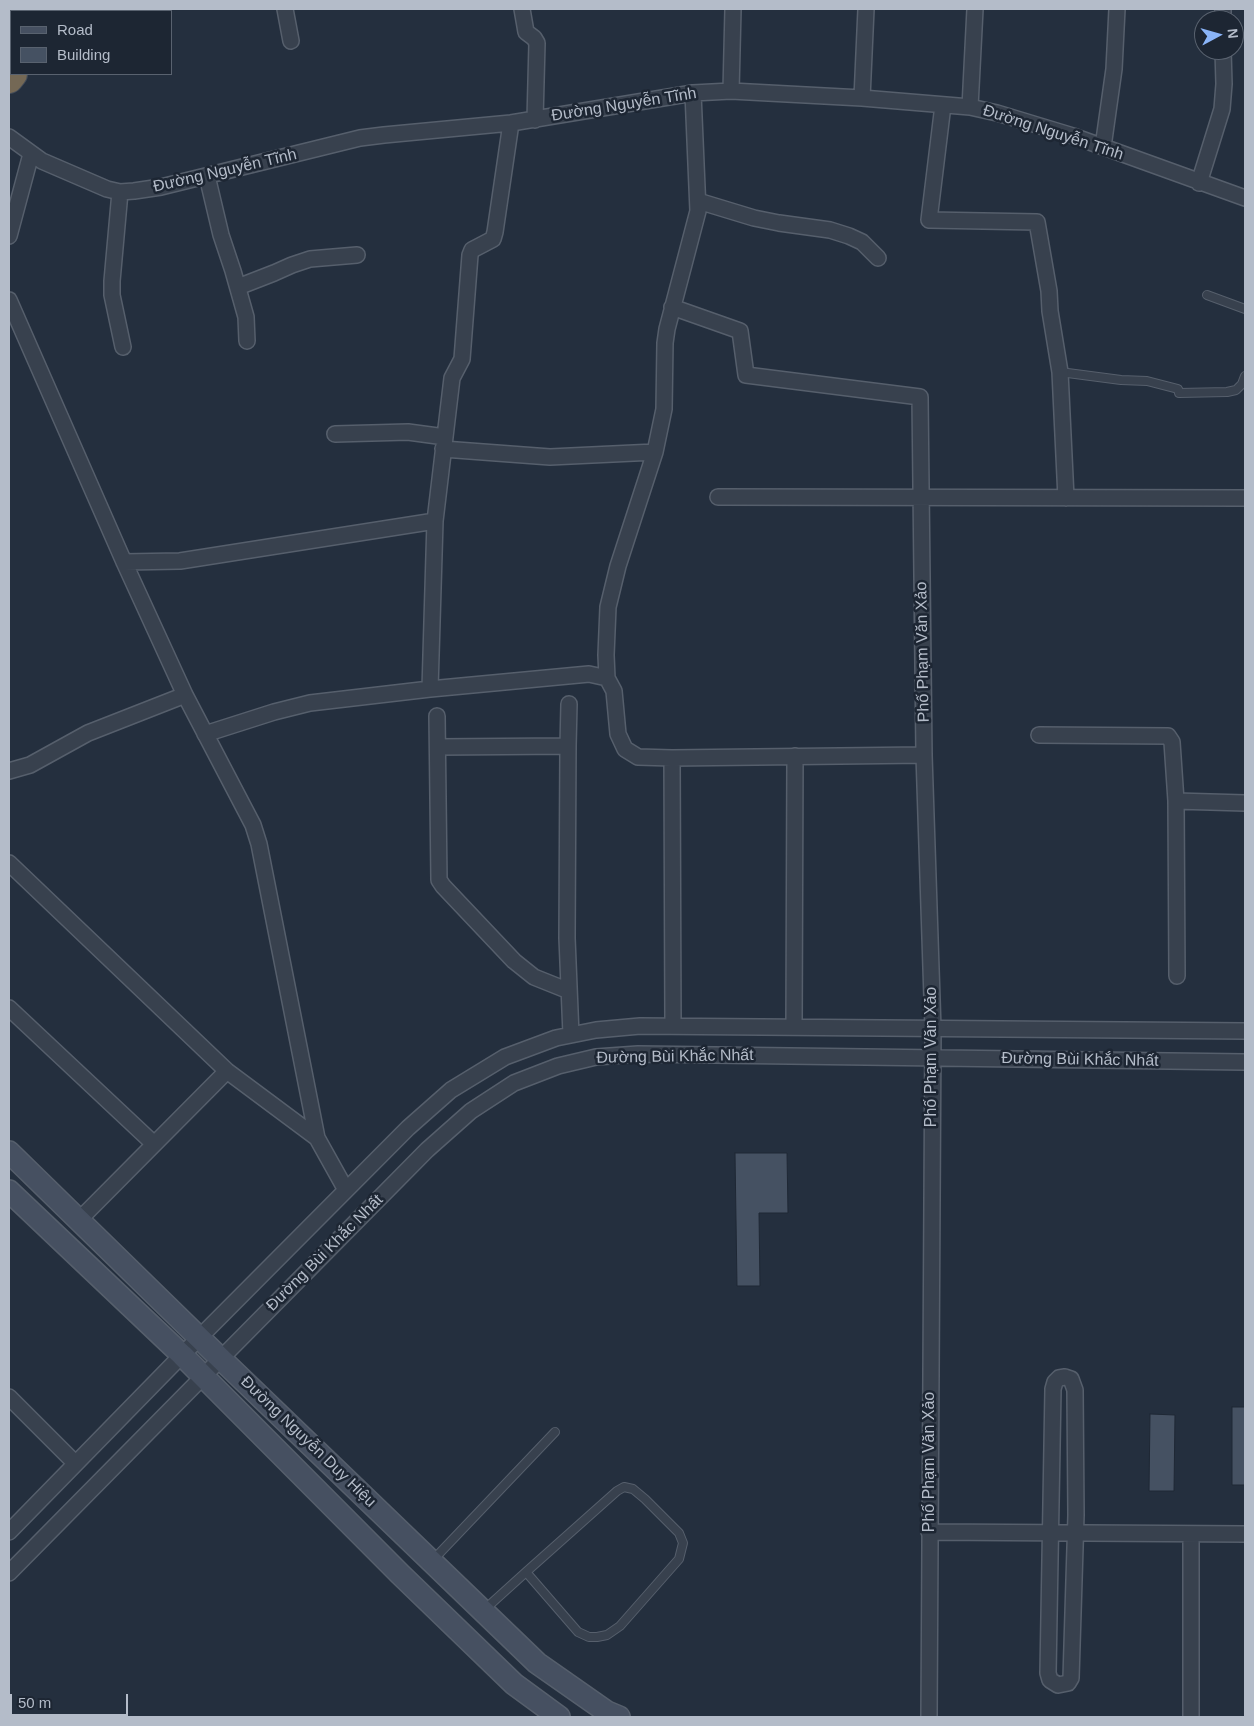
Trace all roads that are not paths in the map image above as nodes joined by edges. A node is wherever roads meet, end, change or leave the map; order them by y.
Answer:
1 (285, 9) edge
2 (522, 9) edge
3 (733, 9) edge
4 (866, 9) edge
5 (975, 9) edge
6 (1117, 9) edge
7 (291, 41) dead end
8 (1223, 60) edge
9 (731, 91) junction
10 (693, 93) junction
11 (862, 98) junction
12 (943, 105) junction
13 (970, 108) junction
14 (536, 120) junction
15 (511, 124) junction
16 (9, 137) edge
17 (1103, 147) junction
18 (31, 154) junction
19 (208, 176) junction
20 (1199, 183) junction
21 (120, 192) junction
22 (1245, 198) edge
23 (698, 201) junction
24 (9, 236) edge
25 (357, 255) dead end
26 (878, 258) dead end
27 (238, 287) junction
28 (1207, 295) dead end
29 (672, 307) junction
30 (1245, 309) edge
31 (11, 310) edge
32 (247, 341) dead end
33 (123, 346) dead end
34 (1060, 372) junction
35 (1245, 376) edge
36 (335, 434) dead end
37 (444, 443) junction
38 (655, 452) junction
39 (718, 497) dead end
40 (921, 497) junction
41 (1066, 498) junction
42 (1245, 498) edge
43 (434, 521) junction
44 (124, 562) junction
45 (607, 678) junction
46 (430, 689) junction
47 (185, 695) junction
48 (569, 704) dead end
49 (437, 716) dead end
50 (205, 734) junction
51 (1039, 735) dead end
52 (438, 746) junction
53 (568, 746) junction
54 (924, 755) junction
55 (795, 756) junction
56 (672, 758) junction
57 (9, 771) edge
58 (1176, 801) junction
59 (1245, 803) edge
60 (9, 863) edge
61 (1176, 976) dead end
62 (569, 991) junction
63 (9, 1008) edge
64 (673, 1026) junction
65 (794, 1027) junction
66 (933, 1029) junction
67 (1245, 1031) edge
68 (571, 1035) junction
69 (933, 1058) junction
70 (1245, 1062) edge
71 (227, 1071) junction
72 (317, 1138) junction
73 (154, 1144) junction
74 (9, 1152) edge
75 (346, 1190) junction
76 (9, 1192) edge
77 (79, 1220) junction
78 (200, 1337) junction
79 (182, 1355) junction
80 (221, 1359) junction
81 (203, 1377) junction
82 (9, 1397) edge
83 (555, 1432) dead end
84 (75, 1463) junction
85 (9, 1532) edge
86 (929, 1532) junction
87 (1050, 1532) junction
88 (1075, 1532) junction
89 (1191, 1534) junction
90 (1245, 1534) edge
91 (432, 1562) junction
92 (526, 1572) junction
93 (9, 1573) edge
94 (484, 1611) junction
95 (559, 1717) edge
96 (619, 1717) edge
97 (929, 1717) edge
98 (1191, 1717) edge

1 - 7 street
2 - 14 street
3 - 9 street
4 - 11 street
5 - 13 street
6 - 17 street
8 - 20 street
9 - 10 street, Đường Nguyễn Tĩnh
9 - 11 street, Đường Nguyễn Tĩnh
10 - 14 street, Đường Nguyễn Tĩnh
10 - 23 street
11 - 12 street, Đường Nguyễn Tĩnh
12 - 13 street, Đường Nguyễn Tĩnh
12 - 34 street
13 - 17 street, Đường Nguyễn Tĩnh
14 - 15 street, Đường Nguyễn Tĩnh
15 - 19 street, Đường Nguyễn Tĩnh
15 - 37 street
16 - 18 street, Đường Nguyễn Tĩnh
17 - 20 street, Đường Nguyễn Tĩnh
18 - 21 street, Đường Nguyễn Tĩnh
18 - 24 street
19 - 21 street, Đường Nguyễn Tĩnh
19 - 27 street
20 - 22 street, Đường Nguyễn Tĩnh
21 - 33 street
23 - 26 street
23 - 29 street
25 - 27 street
27 - 32 street
28 - 30 lane
29 - 38 street
29 - 40 street, Phố Phạm Văn Xảo
31 - 44 street
34 - 35 lane
34 - 41 street
36 - 37 street
37 - 38 street
37 - 43 street
38 - 45 street
39 - 40 street
40 - 41 street
40 - 54 street, Phố Phạm Văn Xảo
41 - 42 street
43 - 44 street
43 - 46 street
44 - 47 street
45 - 46 street
45 - 56 street
46 - 50 street
47 - 50 street
47 - 57 street
48 - 53 street
49 - 52 street
50 - 72 street
51 - 58 street
52 - 53 street
52 - 62 street
53 - 62 street
54 - 55 street
54 - 66 street, Phố Phạm Văn Xảo
55 - 56 street
55 - 65 street
56 - 64 street
58 - 59 street
58 - 61 street
60 - 71 street
62 - 68 street
63 - 73 street
64 - 65 street, Đường Bùi Khắc Nhất
64 - 68 street, Đường Bùi Khắc Nhất
65 - 66 street, Đường Bùi Khắc Nhất
66 - 67 street, Đường Bùi Khắc Nhất
66 - 69 street, Phố Phạm Văn Xảo
68 - 75 street, Đường Bùi Khắc Nhất
69 - 70 street, Đường Bùi Khắc Nhất
69 - 80 street, Đường Bùi Khắc Nhất
69 - 86 street, Phố Phạm Văn Xảo
71 - 72 street
71 - 73 street
72 - 75 street
73 - 77 street
74 - 77 street, Đường Nguyễn Duy Hiệu
75 - 78 street, Đường Bùi Khắc Nhất
76 - 79 street, Đường Nguyễn Duy Hiệu
77 - 78 street, Đường Nguyễn Duy Hiệu
78 - 79 street, Đường Bùi Khắc Nhất
78 - 80 street, Đường Nguyễn Duy Hiệu
79 - 81 street, Đường Nguyễn Duy Hiệu
79 - 84 street, Đường Bùi Khắc Nhất
80 - 81 street, Đường Bùi Khắc Nhất
80 - 91 street, Đường Nguyễn Duy Hiệu
81 - 93 street, Đường Bùi Khắc Nhất
81 - 95 street, Đường Nguyễn Duy Hiệu
82 - 84 street
83 - 91 lane
84 - 85 street, Đường Bùi Khắc Nhất
86 - 87 street
86 - 97 street, Phố Phạm Văn Xảo
87 - 88 street
87 - 88 street
87 - 88 street
88 - 89 street
89 - 90 street
89 - 98 street
91 - 94 street, Đường Nguyễn Duy Hiệu
92 - 92 lane
92 - 94 lane
94 - 96 street, Đường Nguyễn Duy Hiệu

